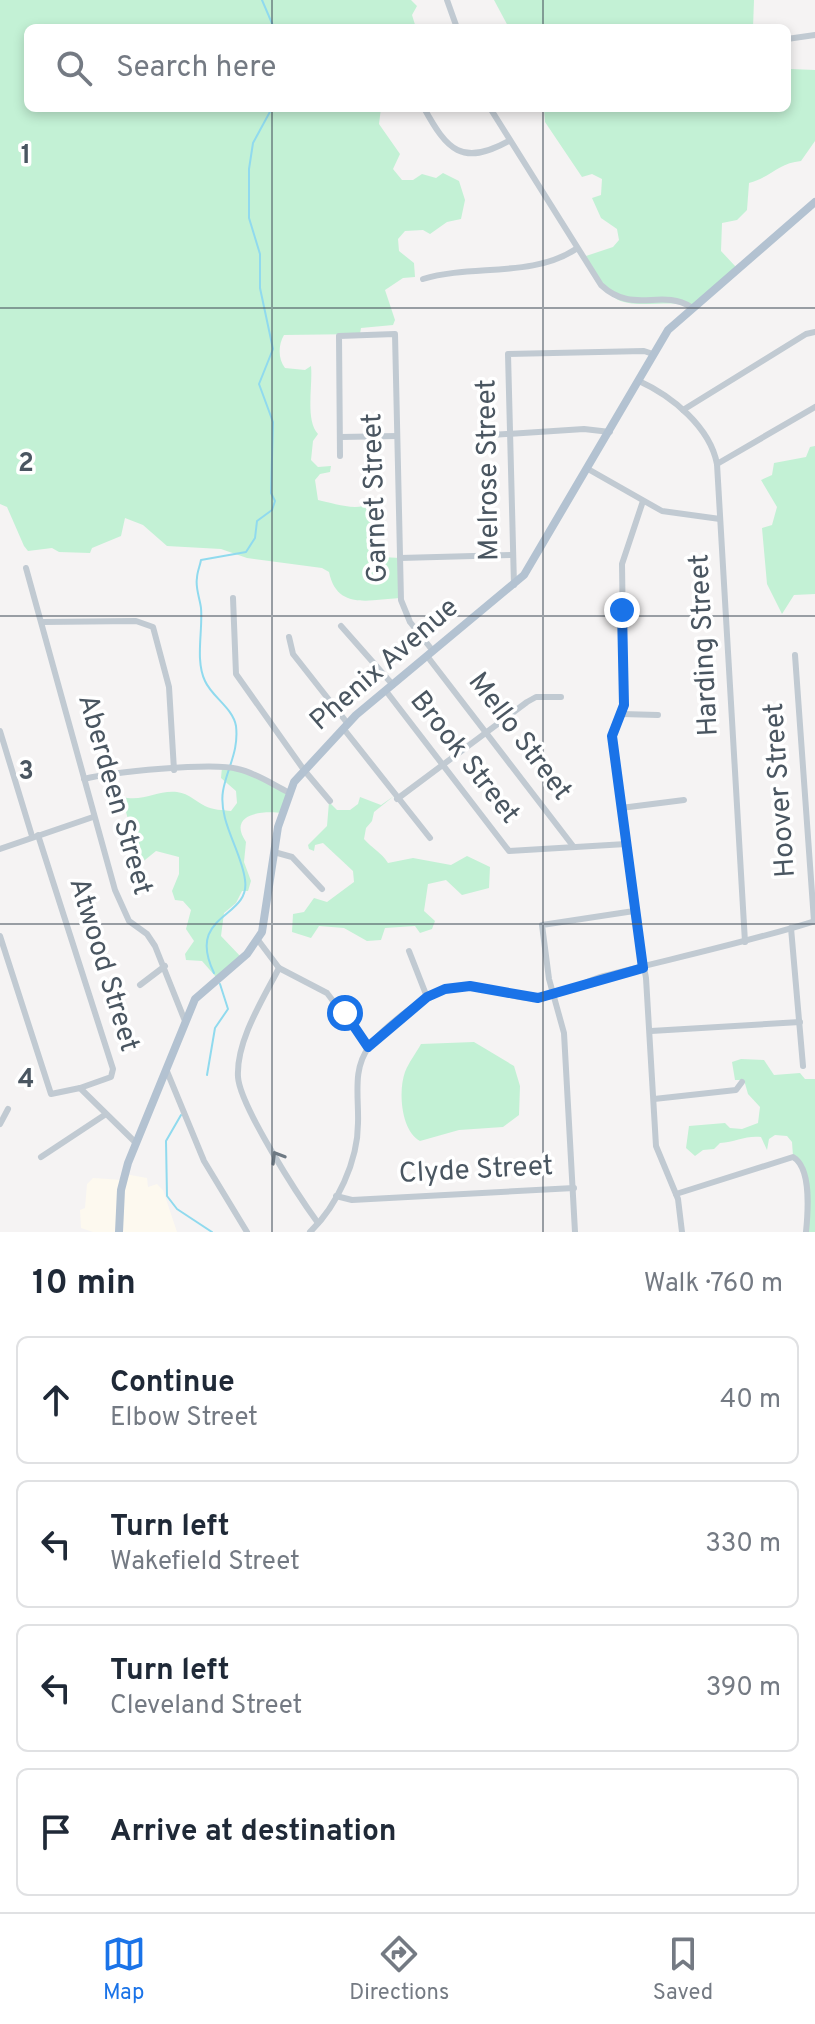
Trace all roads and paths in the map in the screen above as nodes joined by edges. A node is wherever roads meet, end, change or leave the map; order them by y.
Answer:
1 (447, 0) edge
2 (456, 24) edge
3 (815, 35) edge
4 (791, 38) edge
5 (426, 112) edge
6 (492, 112) edge
7 (509, 141) junction
8 (815, 202) edge
9 (576, 249) junction
10 (423, 279) dead end
11 (673, 300) junction
12 (691, 307) junction
13 (683, 315) junction
14 (815, 332) edge
15 (653, 354) junction
16 (639, 381) junction
17 (815, 407) edge
18 (683, 410) junction
19 (510, 432) junction
20 (610, 432) junction
21 (397, 436) junction
22 (476, 436) dead end
23 (341, 437) junction
24 (340, 456) dead end
25 (717, 464) junction
26 (588, 469) junction
27 (643, 501) junction
28 (720, 519) junction
29 (511, 555) junction
30 (400, 558) junction
31 (26, 568) dead end
32 (514, 585) junction
33 (233, 598) dead end
34 (42, 622) junction
35 (341, 626) dead end
36 (289, 637) dead end
37 (430, 653) junction
38 (795, 655) dead end
39 (389, 688) junction
40 (561, 697) dead end
41 (622, 714) junction
42 (658, 715) dead end
43 (346, 726) junction
44 (0, 731) edge
45 (487, 732) junction
46 (3, 752) edge
47 (443, 767) junction
48 (174, 770) junction
49 (304, 770) junction
50 (84, 779) junction
51 (288, 792) junction
52 (397, 799) junction
53 (684, 800) dead end
54 (330, 801) dead end
55 (621, 808) junction
56 (93, 817) junction
57 (35, 836) junction
58 (430, 838) dead end
59 (626, 844) junction
60 (573, 846) junction
61 (0, 849) edge
62 (509, 851) joint
63 (274, 852) junction
64 (322, 889) dead end
65 (634, 911) junction
66 (815, 921) edge
67 (791, 928) junction
68 (0, 936) edge
69 (258, 940) junction
70 (745, 942) junction
71 (409, 951) dead end
72 (165, 966) junction
73 (279, 968) junction
74 (643, 968) junction
75 (140, 985) dead end
76 (554, 995) junction
77 (427, 997) junction
78 (185, 1021) junction
79 (800, 1022) junction
80 (651, 1031) junction
81 (368, 1047) junction
82 (803, 1066) dead end
83 (166, 1069) junction
84 (742, 1082) dead end
85 (80, 1088) junction
86 (654, 1099) junction
87 (8, 1109) dead end
88 (106, 1114) junction
89 (0, 1124) edge
90 (135, 1142) junction
91 (41, 1157) dead end
92 (574, 1188) junction
93 (676, 1194) junction
94 (336, 1196) junction
95 (815, 1207) edge
96 (807, 1211) junction
97 (316, 1228) edge
98 (119, 1232) edge
99 (247, 1232) edge
100 (575, 1232) edge
101 (682, 1232) edge
102 (806, 1232) edge

1 - 2 street
3 - 4 street
5 - 7 street
6 - 7 street
7 - 9 street
8 - 12 main road, Phenix Avenue
9 - 10 street
9 - 11 street
11 - 12 street
11 - 13 street
12 - 13 main road, Phenix Avenue
13 - 15 main road, Phenix Avenue
14 - 18 street
15 - 16 main road, Phenix Avenue
15 - 19 street, Melrose Street
16 - 18 street, Harding Street
16 - 20 main road, Phenix Avenue
17 - 25 street
18 - 25 street, Harding Street
19 - 20 street
19 - 22 street
19 - 29 street, Melrose Street
20 - 26 main road, Phenix Avenue
21 - 23 street
21 - 23 street, Garnet Street
21 - 30 street, Garnet Street
23 - 24 street
25 - 28 street, Harding Street
26 - 27 street
26 - 32 main road, Phenix Avenue
27 - 28 street
27 - 41 street
28 - 70 street, Harding Street
29 - 30 street
29 - 32 street, Melrose Street
30 - 37 street, Garnet Street
31 - 34 street, Aberdeen Street
32 - 37 main road, Phenix Avenue
33 - 49 street
34 - 48 street
34 - 50 street, Aberdeen Street
35 - 39 street, Brook Street
36 - 43 street
37 - 39 main road, Phenix Avenue
37 - 45 street, Mello Street
38 - 66 street, Hoover Street
39 - 43 main road, Phenix Avenue
39 - 47 street, Brook Street
40 - 45 street
41 - 42 street
41 - 55 street
43 - 49 main road, Phenix Avenue
43 - 52 street
44 - 46 street
45 - 47 street
45 - 60 street, Mello Street
46 - 57 street
47 - 52 street
47 - 62 street, Brook Street
48 - 50 street
48 - 51 street
49 - 51 main road, Phenix Avenue
49 - 54 street
50 - 56 street, Aberdeen Street
51 - 63 main road, Phenix Avenue
52 - 58 street
53 - 55 street
55 - 59 street
56 - 57 street
56 - 72 street, Aberdeen Street
57 - 61 street
57 - 85 street, Atwood Street
59 - 60 street, Mello Street
59 - 65 street
60 - 62 street, Mello Street
63 - 64 street
63 - 69 main road, Phenix Avenue
65 - 74 street
65 - 76 street
66 - 67 street
67 - 70 street
67 - 79 street
68 - 85 street
69 - 73 street
69 - 78 main road
70 - 74 street
71 - 77 street
72 - 75 street
72 - 78 street, Aberdeen Street
73 - 81 street
97 -> 73 street
74 - 76 street
74 - 80 street
76 - 77 street
76 - 92 street
77 - 81 street
78 - 83 main road
79 - 80 street
79 - 82 street
80 - 86 street
81 - 94 street
83 - 90 main road
83 - 99 street
84 - 86 street
85 - 88 street
86 - 93 street
87 - 89 street
88 - 90 street
88 - 91 street
90 - 98 main road
92 - 94 street, Clyde Street
92 - 100 street, Clyde Street
93 - 96 street
93 - 101 street
94 - 97 street
95 - 96 street
96 - 102 street

